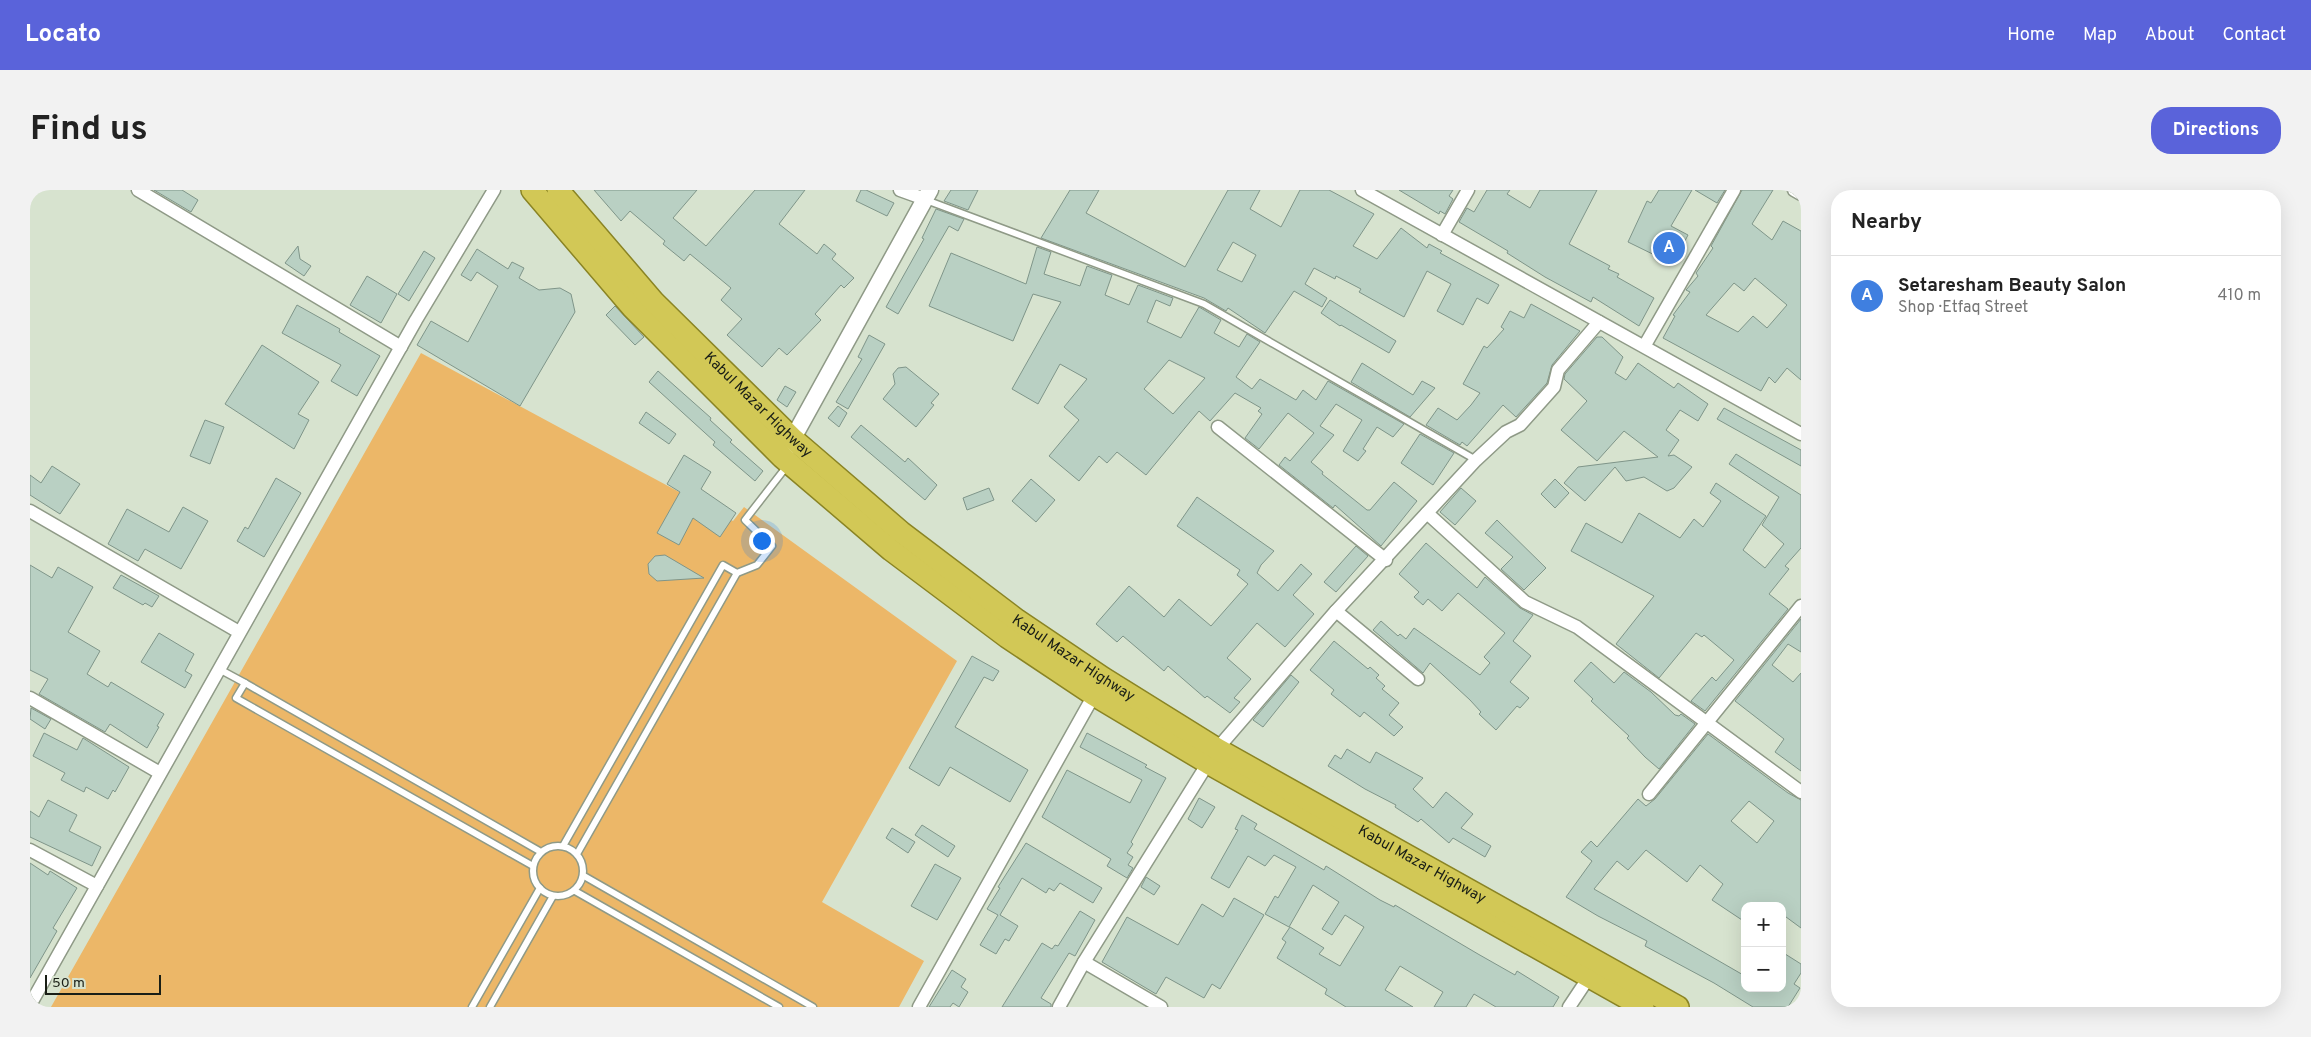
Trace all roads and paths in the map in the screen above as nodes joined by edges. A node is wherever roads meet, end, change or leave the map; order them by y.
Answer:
1 (138, 190) edge
2 (494, 190) edge
3 (532, 190) edge
4 (558, 190) edge
5 (900, 190) edge
6 (1362, 190) edge
7 (1468, 190) edge
8 (1734, 190) edge
9 (1794, 190) edge
10 (1801, 194) edge
11 (928, 195) edge
12 (1442, 235) junction
13 (1599, 322) junction
14 (1644, 345) junction
15 (401, 347) junction
16 (1218, 427) dead end
17 (1801, 434) edge
18 (788, 453) junction
19 (1476, 460) junction
20 (30, 511) edge
21 (1427, 513) junction
22 (1386, 560) junction
23 (737, 573) junction
24 (1801, 606) edge
25 (1336, 612) junction
26 (239, 632) junction
27 (219, 669) junction
28 (1418, 679) dead end
29 (244, 683) junction
30 (1094, 695) junction
31 (30, 698) edge
32 (1707, 724) junction
33 (1213, 756) junction
34 (160, 773) junction
35 (1801, 792) edge
36 (1649, 794) dead end
37 (563, 846) junction
38 (30, 850) edge
39 (541, 852) junction
40 (577, 854) junction
41 (533, 866) junction
42 (584, 876) junction
43 (97, 886) junction
44 (540, 888) junction
45 (575, 891) junction
46 (553, 896) junction
47 (1084, 962) junction
48 (1589, 977) junction
49 (30, 1005) edge
50 (472, 1007) edge
51 (490, 1007) edge
52 (779, 1007) edge
53 (813, 1007) edge
54 (919, 1007) edge
55 (1059, 1007) edge
56 (1161, 1007) edge
57 (1568, 1007) edge
58 (1643, 1007) edge
59 (1678, 1007) edge

1 - 15 street
2 - 15 street
3 - 18 highway, Kabul Mazar Highway
4 - 18 highway, Kabul Mazar Highway
5 - 11 street
6 - 12 street
7 - 12 street
8 - 14 street
9 - 10 street
11 - 18 street
11 - 19 lane
12 - 13 street
13 - 14 street
13 - 19 street
14 - 17 street
15 - 26 street
16 - 22 street
18 - 23 lane
18 - 30 highway, Kabul Mazar Highway
18 - 33 highway, Kabul Mazar Highway
19 - 21 street
20 - 26 street
21 - 22 street
21 - 32 street
22 - 25 street
23 - 37 lane
23 - 40 lane
24 - 32 street
25 - 28 street
25 - 33 street
26 - 27 street
27 - 29 lane
27 - 34 street
29 - 39 lane
29 - 41 lane
30 - 33 highway, Kabul Mazar Highway
30 - 54 street
31 - 34 street
32 - 35 street
32 - 36 street
33 - 47 street
33 - 48 highway, Kabul Mazar Highway
33 - 59 highway, Kabul Mazar Highway
34 - 43 street
37 - 39 lane
37 - 40 lane
38 - 43 street
39 - 41 lane
40 - 42 lane
41 - 44 lane
42 - 45 lane
42 - 53 lane
43 - 49 street
44 - 46 lane
44 - 50 lane
45 - 46 lane
45 - 52 lane
46 - 51 lane
47 - 55 street
47 - 56 street
48 - 57 street
48 - 58 highway, Kabul Mazar Highway

